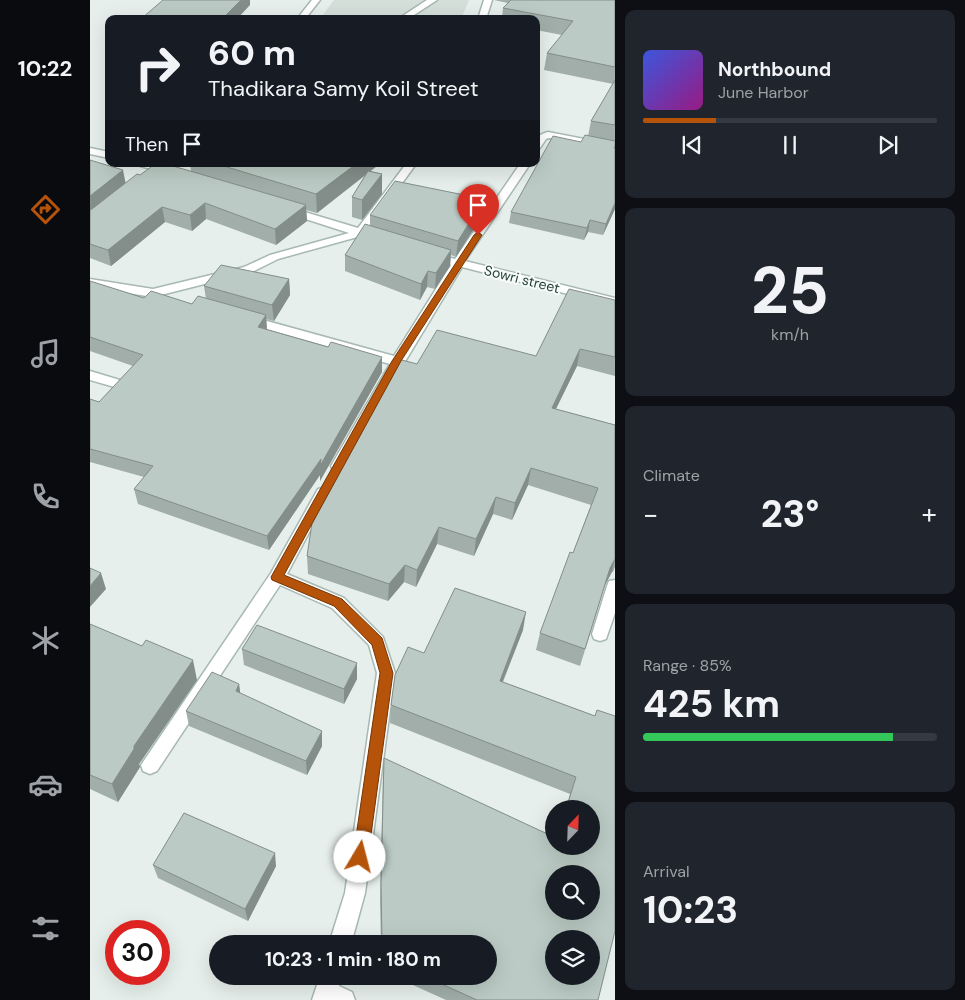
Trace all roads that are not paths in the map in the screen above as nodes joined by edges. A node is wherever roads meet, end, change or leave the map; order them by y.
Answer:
1 (316, 0) edge
2 (433, 0) edge
3 (488, 0) edge
4 (304, 15) edge
5 (409, 15) edge
6 (483, 15) edge
7 (540, 140) edge
8 (615, 148) edge
9 (90, 151) edge
10 (105, 154) edge
11 (165, 167) edge
12 (409, 167) edge
13 (523, 167) edge
14 (186, 176) edge
15 (277, 206) edge
16 (360, 233) junction
17 (387, 241) edge
18 (440, 258) edge
19 (458, 263) junction
20 (90, 283) edge
21 (153, 293) junction
22 (181, 301) edge
23 (615, 302) edge
24 (237, 316) edge
25 (396, 361) junction
26 (90, 375) edge
27 (118, 384) edge
28 (277, 577) junction
29 (615, 586) edge
30 (600, 634) dead end
31 (150, 765) dead end
32 (343, 935) edge

1 - 4 street
2 - 5 street
3 - 6 street
7 - 8 street
9 - 10 street
11 - 14 street
12 - 16 street
13 - 19 street
15 - 16 street
16 - 17 street
16 - 21 street
18 - 19 street, Sowri street
19 - 23 street, Sowri street
19 - 25 street
20 - 21 street
21 - 22 street
24 - 25 street
25 - 28 street
26 - 27 street
28 - 31 street
28 - 32 street
29 - 30 street

